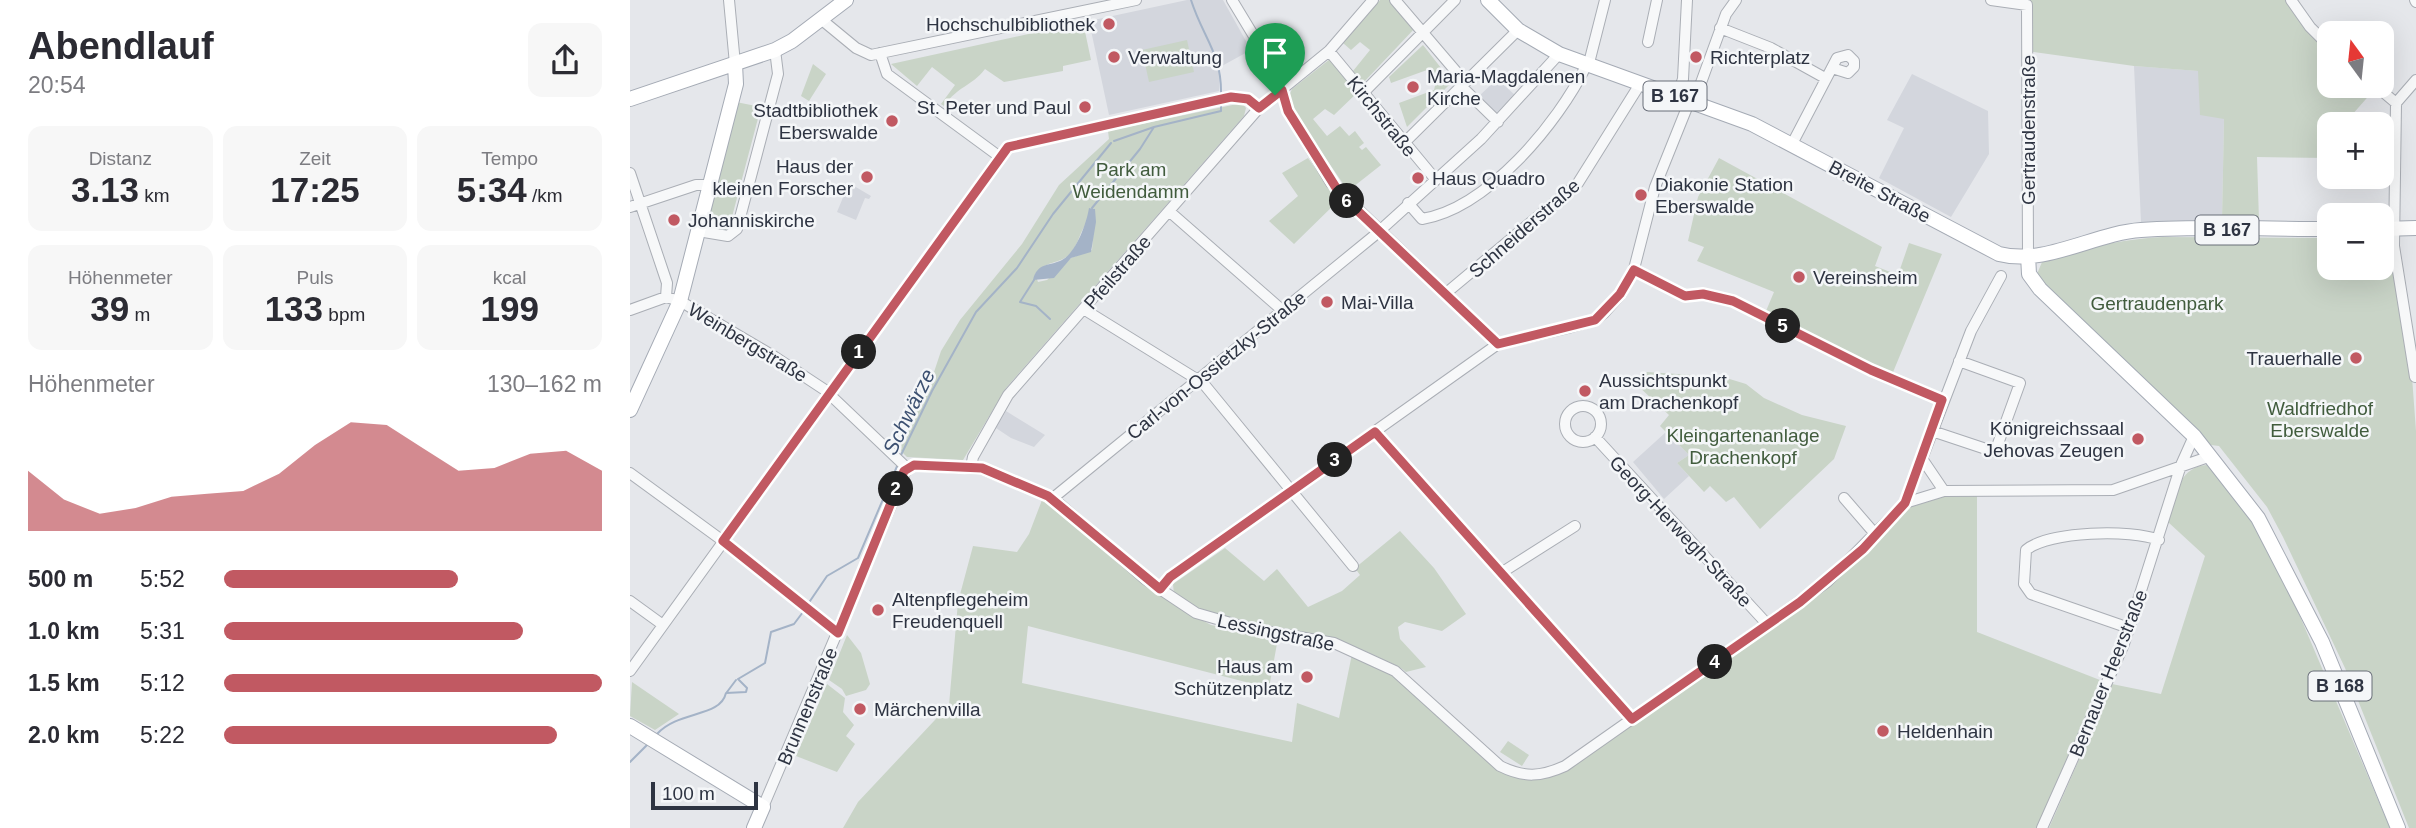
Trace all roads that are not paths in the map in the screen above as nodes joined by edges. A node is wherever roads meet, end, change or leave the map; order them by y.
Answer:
1 (729, 0) edge
2 (846, 0) edge
3 (1136, 0) edge
4 (1232, 0) edge
5 (1373, 0) edge
6 (1395, 0) edge
7 (1455, 0) edge
8 (1488, 0) edge
9 (1605, 0) edge
10 (1657, 0) edge
11 (1687, 0) edge
12 (1736, 0) edge
13 (1991, 0) edge
14 (2291, 0) edge
15 (822, 20) junction
16 (1720, 28) junction
17 (1423, 30) junction
18 (1518, 30) junction
19 (2317, 34) edge
20 (1648, 42) dead end
21 (775, 50) junction
22 (1329, 51) junction
23 (880, 53) junction
24 (1559, 54) junction
25 (735, 60) junction
26 (1588, 62) junction
27 (1832, 68) dead end
28 (1825, 78) junction
29 (2416, 80) edge
30 (1463, 84) junction
31 (1640, 84) junction
32 (1282, 90) junction
33 (1364, 92) junction
34 (2390, 98) edge
35 (630, 99) edge
36 (1687, 100) junction
37 (2396, 103) junction
38 (1259, 108) junction
39 (1498, 121) junction
40 (1404, 143) junction
41 (1792, 144) junction
42 (1002, 154) junction
43 (630, 173) edge
44 (1436, 180) junction
45 (709, 186) junction
46 (1408, 203) junction
47 (2390, 203) edge
48 (635, 205) edge
49 (1170, 212) junction
50 (2416, 228) edge
51 (2317, 229) edge
52 (2394, 229) edge
53 (698, 231) junction
54 (1378, 231) junction
55 (2028, 255) junction
56 (2394, 262) edge
57 (1634, 270) junction
58 (2001, 276) dead end
59 (1445, 294) junction
60 (673, 299) junction
61 (630, 310) edge
62 (1085, 310) junction
63 (1282, 310) junction
64 (1498, 344) junction
65 (1959, 360) junction
66 (2415, 377) edge
67 (1199, 379) junction
68 (830, 394) junction
69 (1942, 400) junction
70 (630, 410) edge
71 (1932, 431) junction
72 (1375, 432) junction
73 (2194, 436) junction
74 (1595, 437) dead end
75 (2211, 456) junction
76 (1923, 460) junction
77 (902, 463) junction
78 (2181, 465) junction
79 (971, 467) junction
80 (630, 473) edge
81 (1292, 491) junction
82 (1944, 491) junction
83 (1053, 498) junction
84 (1844, 498) dead end
85 (1905, 503) junction
86 (1575, 526) dead end
87 (1876, 534) junction
88 (2159, 540) junction
89 (723, 541) junction
90 (1353, 565) dead end
91 (1501, 573) junction
92 (1160, 589) junction
93 (630, 601) edge
94 (663, 625) junction
95 (1768, 625) junction
96 (2129, 628) junction
97 (838, 633) junction
98 (630, 671) edge
99 (1632, 719) junction
100 (641, 733) edge
101 (764, 807) junction
102 (754, 828) edge
103 (2042, 828) edge
104 (2398, 828) edge

1 - 25 street
2 - 15 main road
3 - 23 street
4 - 32 street
5 - 22 street, Pfeilstraße
6 - 17 street
7 - 17 street
8 - 18 main road, Breite Straße / B 167
9 - 26 street
10 - 20 street
11 - 36 street
12 - 16 street
13 - 55 street, Gertraudenstraße
14 - 19 street
15 - 21 main road
15 - 23 street
16 - 28 street
16 - 36 street
17 - 30 street
17 - 33 street
18 - 24 main road, Breite Straße / B 167
18 - 30 street
21 - 25 main road
21 - 53 street
22 - 32 street, Pfeilstraße
22 - 33 street, Kirchstraße
23 - 42 street
24 - 26 main road, Breite Straße / B 167
24 - 39 street, Carl-von-Ossietzky-Straße
25 - 35 main road
25 - 45 main road
26 - 31 main road, Breite Straße / B 167
26 - 46 street
27 - 28 street
28 - 41 street
29 - 37 street
30 - 39 street
30 - 40 street
31 - 36 main road, Breite Straße / B 167
31 - 59 street, Schneiderstraße
32 - 38 street, Pfeilstraße
32 - 54 street
33 - 40 street, Kirchstraße
34 - 37 street
36 - 41 main road, Breite Straße / B 167
36 - 57 street
37 - 47 street
38 - 42 street
38 - 49 street, Pfeilstraße
39 - 44 street, Carl-von-Ossietzky-Straße
40 - 44 street, Kirchstraße
41 - 55 main road, Breite Straße / B 167
42 - 68 street
43 - 48 street
44 - 46 street, Carl-von-Ossietzky-Straße
45 - 48 street
45 - 53 main road
46 - 54 street, Carl-von-Ossietzky-Straße
48 - 60 street
49 - 62 street, Pfeilstraße
49 - 63 street
50 - 52 main road
51 - 55 main road, B 167
53 - 60 main road
54 - 59 street
54 - 63 street, Carl-von-Ossietzky-Straße
55 - 73 main road, B 168
56 - 66 street
57 - 64 street
57 - 69 street
58 - 65 street
59 - 64 street
60 - 61 street
60 - 68 street, Weinbergstraße
60 - 70 main road
62 - 67 street
62 - 79 street, Pfeilstraße
63 - 67 street, Carl-von-Ossietzky-Straße
64 - 72 street
65 - 69 street
65 - 71 street
67 - 81 street
67 - 83 street, Carl-von-Ossietzky-Straße
68 - 77 street, Weinbergstraße
68 - 89 street
69 - 71 street
71 - 76 street
72 - 81 street
72 - 91 street
73 - 75 main road, B 168
73 - 78 street, Bernauer Heerstraße
74 - 95 street, Georg-Herwegh-Straße
75 - 78 street
75 - 104 main road, B 168
76 - 82 street
76 - 85 street
77 - 79 street, Lessingstraße
77 - 97 street, Brunnenstraße
78 - 82 street
78 - 88 street, Bernauer Heerstraße
79 - 83 street, Lessingstraße
80 - 89 street
81 - 90 street
81 - 92 street
82 - 85 street
83 - 92 street, Lessingstraße
84 - 87 street
85 - 87 street, Lessingstraße
86 - 91 street
87 - 95 street, Lessingstraße
88 - 96 street, Bernauer Heerstraße
88 - 96 street
89 - 94 street
89 - 97 street
91 - 99 street
92 - 99 street, Lessingstraße
93 - 94 street
94 - 98 street
95 - 99 street, Lessingstraße
96 - 103 street, Bernauer Heerstraße
97 - 101 street, Brunnenstraße
100 - 101 main road
101 - 102 main road, Brunnenstraße

